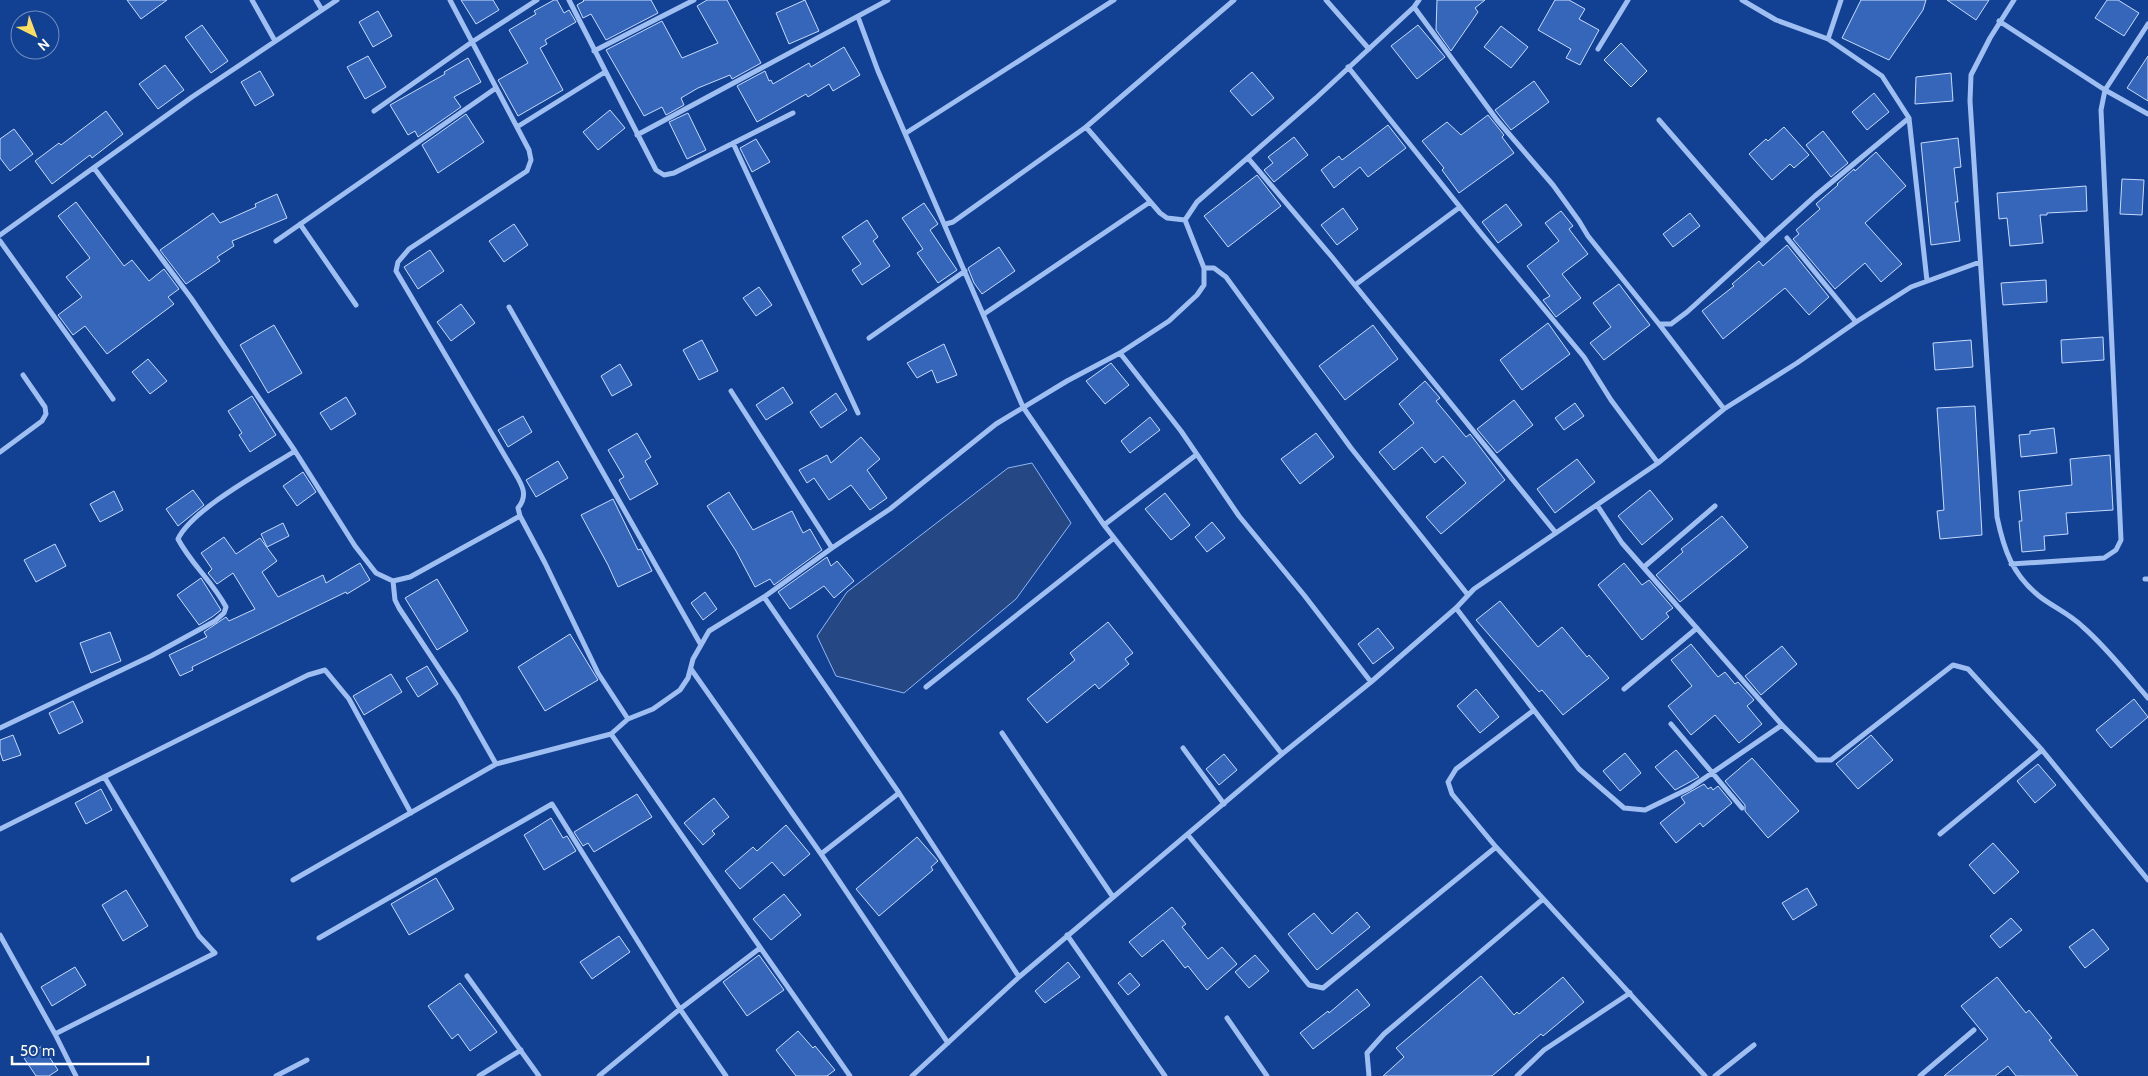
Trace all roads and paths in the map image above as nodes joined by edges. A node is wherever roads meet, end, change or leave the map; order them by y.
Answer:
1 (252, 0) edge
2 (316, 0) edge
3 (337, 0) edge
4 (450, 0) edge
5 (537, 0) edge
6 (569, 0) edge
7 (694, 0) edge
8 (888, 0) edge
9 (1114, 0) edge
10 (1234, 0) edge
11 (1326, 0) edge
12 (1418, 0) edge
13 (1628, 0) edge
14 (1742, 0) edge
15 (1841, 0) edge
16 (2014, 0) edge
17 (1414, 7) junction
18 (322, 10) junction
19 (858, 16) junction
20 (1999, 21) junction
21 (2148, 24) edge
22 (1828, 39) junction
23 (275, 41) junction
24 (472, 42) junction
25 (1369, 49) junction
26 (1598, 49) dead end
27 (594, 51) junction
28 (1348, 67) junction
29 (605, 72) junction
30 (496, 88) junction
31 (2105, 90) junction
32 (374, 111) dead end
33 (793, 113) dead end
34 (2148, 114) edge
35 (1909, 118) junction
36 (1660, 120) dead end
37 (517, 127) junction
38 (1086, 127) junction
39 (906, 133) junction
40 (637, 135) junction
41 (733, 143) junction
42 (1248, 158) junction
43 (94, 168) junction
44 (1150, 202) junction
45 (1460, 207) junction
46 (1185, 220) junction
47 (300, 224) junction
48 (946, 224) junction
49 (0, 235) edge
50 (1787, 238) dead end
51 (0, 241) edge
52 (276, 241) dead end
53 (1764, 241) junction
54 (1980, 262) junction
55 (1204, 268) junction
56 (965, 271) junction
57 (1927, 281) junction
58 (1355, 285) junction
59 (356, 305) dead end
60 (509, 307) dead end
61 (984, 314) junction
62 (1856, 322) junction
63 (1658, 324) junction
64 (869, 338) dead end
65 (1120, 353) junction
66 (22, 375) dead end
67 (731, 391) dead end
68 (113, 399) dead end
69 (1023, 407) junction
70 (1724, 409) junction
71 (858, 413) dead end
72 (295, 451) junction
73 (0, 452) edge
74 (1196, 454) junction
75 (1658, 463) junction
76 (1597, 505) junction
77 (1715, 506) dead end
78 (520, 516) junction
79 (1104, 524) junction
80 (1556, 533) junction
81 (1114, 538) junction
82 (832, 548) junction
83 (2011, 564) junction
84 (1644, 568) junction
85 (393, 581) junction
86 (1468, 595) junction
87 (764, 598) junction
88 (1456, 608) junction
89 (1697, 628) junction
90 (702, 645) junction
91 (691, 669) junction
92 (1371, 682) junction
93 (926, 687) dead end
94 (1624, 689) dead end
95 (2148, 698) edge
96 (1534, 710) junction
97 (628, 719) junction
98 (1671, 724) dead end
99 (1782, 725) junction
100 (0, 728) edge
101 (1002, 732) dead end
102 (610, 734) junction
103 (1183, 748) dead end
104 (2042, 750) junction
105 (1282, 754) junction
106 (496, 764) junction
107 (1713, 772) junction
108 (105, 778) junction
109 (899, 793) junction
110 (1224, 804) junction
111 (1742, 808) dead end
112 (411, 813) junction
113 (0, 829) edge
114 (1940, 834) dead end
115 (1188, 835) junction
116 (1496, 848) junction
117 (821, 854) junction
118 (293, 880) dead end
119 (2148, 880) edge
120 (1113, 897) junction
121 (1543, 899) junction
122 (0, 935) edge
123 (1067, 935) junction
124 (319, 938) dead end
125 (760, 948) junction
126 (467, 976) dead end
127 (1019, 977) junction
128 (1630, 993) junction
129 (680, 1009) junction
130 (1227, 1018) dead end
131 (1974, 1030) dead end
132 (56, 1034) junction
133 (948, 1043) junction
134 (1754, 1046) dead end
135 (522, 1050) junction
136 (307, 1060) dead end
137 (75, 1074) edge
138 (68, 1076) edge
139 (276, 1076) edge
140 (479, 1076) edge
141 (539, 1076) edge
142 (599, 1076) edge
143 (726, 1076) edge
144 (850, 1076) edge
145 (912, 1076) edge
146 (1165, 1076) edge
147 (1267, 1076) edge
148 (1369, 1076) edge
149 (1517, 1076) edge
150 (1705, 1076) edge
151 (1714, 1076) edge
152 (1920, 1076) edge

1 - 23 street
2 - 18 street
3 - 18 street
4 - 24 street
5 - 24 street
6 - 27 street
7 - 27 street
8 - 19 street
9 - 39 street
10 - 38 street
11 - 25 street
12 - 17 street
13 - 26 street
14 - 22 street
15 - 22 street
16 - 20 street
17 - 25 street
17 - 63 street
18 - 23 street
19 - 39 street
19 - 40 street
20 - 31 street
20 - 54 street
21 - 31 street
22 - 35 street
23 - 43 street
24 - 30 street
24 - 32 street
25 - 28 street
27 - 29 street
28 - 42 street
28 - 45 street
29 - 37 street
29 - 40 street
30 - 37 street
30 - 47 street
31 - 34 street
31 - 83 street
33 - 41 street
35 - 53 street
35 - 57 street
36 - 53 street
37 - 78 street
38 - 44 street
38 - 48 street
39 - 48 street
40 - 41 street
41 - 71 street
42 - 46 street
42 - 58 street
43 - 49 street
43 - 72 street
44 - 46 street
44 - 61 street
45 - 58 street
45 - 75 street
46 - 55 street
47 - 52 street
47 - 59 street
48 - 56 street
50 - 62 street
51 - 68 street
53 - 63 street
54 - 57 street
54 - 83 street
55 - 65 street
55 - 86 street
56 - 61 street
56 - 64 street
57 - 62 street
58 - 80 street
60 - 90 street
61 - 69 street
62 - 70 street
63 - 70 street
65 - 69 street
65 - 74 street
66 - 73 street
67 - 82 street
69 - 79 street
69 - 82 street
70 - 75 street
72 - 85 street
72 - 100 street
74 - 79 street
74 - 92 street
75 - 76 street
76 - 80 street
76 - 84 street
77 - 84 street
78 - 85 street
78 - 97 street
79 - 81 street
80 - 86 street
81 - 93 street
81 - 105 street
82 - 87 street
83 - 95 street
84 - 89 street
85 - 106 street
86 - 88 street
87 - 90 street
87 - 109 street
88 - 92 street
88 - 96 street
89 - 94 street
89 - 99 street
90 - 91 street
91 - 97 street
91 - 117 street
92 - 105 street
96 - 107 street
96 - 116 street
97 - 102 street
98 - 107 street
99 - 104 street
99 - 107 street
101 - 120 street
102 - 106 street
102 - 125 street
103 - 110 street
104 - 114 street
104 - 119 street
105 - 110 street
106 - 112 street
107 - 111 street
108 - 112 street
108 - 113 street
108 - 132 street
109 - 117 street
109 - 127 street
110 - 115 street
112 - 118 street
115 - 116 street
115 - 120 street
116 - 121 street
117 - 133 street
120 - 123 street
121 - 128 street
121 - 148 street
122 - 132 street
123 - 127 street
123 - 146 street
124 - 129 street
125 - 129 street
125 - 144 street
126 - 135 street
127 - 133 street
128 - 149 street
128 - 150 street
129 - 142 street
129 - 143 street
130 - 147 street
131 - 152 street
132 - 137 street
133 - 145 street
134 - 151 street
135 - 140 street
135 - 141 street
136 - 139 street
137 - 138 street

